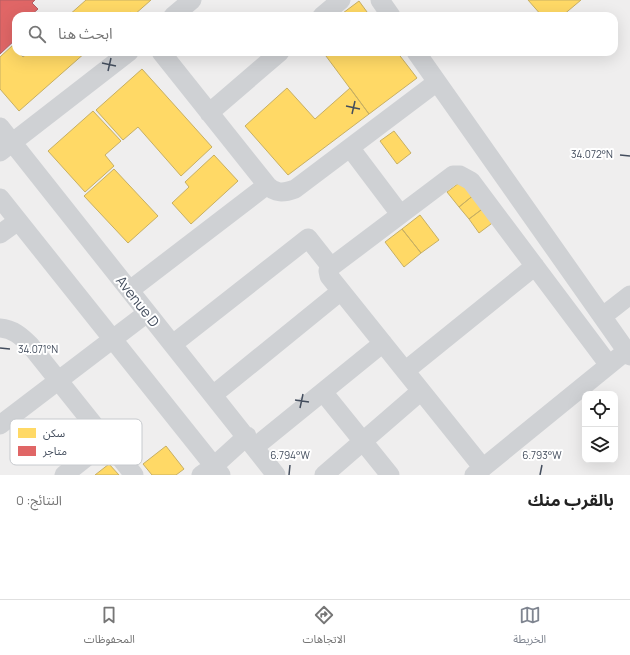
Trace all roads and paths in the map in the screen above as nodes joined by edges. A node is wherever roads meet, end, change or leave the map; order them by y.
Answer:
1 (192, 0) edge
2 (341, 0) edge
3 (380, 0) edge
4 (178, 12) edge
5 (327, 12) edge
6 (388, 12) edge
7 (124, 56) edge
8 (165, 56) edge
9 (275, 56) edge
10 (419, 56) edge
11 (437, 82) junction
12 (209, 113) junction
13 (0, 127) edge
14 (7, 147) edge
15 (351, 148) junction
16 (267, 185) junction
17 (0, 198) edge
18 (400, 214) junction
19 (18, 221) junction
20 (0, 234) edge
21 (535, 266) junction
22 (331, 267) junction
23 (130, 290) junction
24 (341, 291) junction
25 (630, 295) edge
26 (147, 313) junction
27 (603, 316) junction
28 (0, 328) edge
29 (113, 339) junction
30 (383, 343) junction
31 (173, 344) junction
32 (628, 353) edge
33 (609, 365) junction
34 (405, 371) junction
35 (58, 381) junction
36 (421, 391) junction
37 (323, 392) junction
38 (213, 395) junction
39 (89, 419) edge
40 (0, 424) edge
41 (251, 442) junction
42 (363, 442) junction
43 (77, 465) edge
44 (126, 465) edge
45 (479, 471) edge
46 (212, 472) edge
47 (64, 475) edge
48 (134, 475) edge
49 (276, 475) edge
50 (324, 475) edge
51 (390, 475) edge

1 - 4 street
2 - 5 street
3 - 6 street
7 - 14 street
8 - 12 street
9 - 12 street
10 - 11 street
11 - 15 street
11 - 27 street
12 - 16 street
13 - 14 street, Avenue D
14 - 23 street, Avenue D
15 - 16 street
15 - 18 street
16 - 23 street
17 - 19 street
18 - 21 street
18 - 22 street
19 - 20 street
19 - 29 street
21 - 33 street
21 - 34 street
22 - 24 street
22 - 31 street
23 - 26 street, Avenue D
24 - 30 street
24 - 38 street
25 - 27 street
26 - 29 street
26 - 31 street, Avenue D
27 - 32 street
28 - 35 street
29 - 35 street
29 - 46 street
30 - 34 street
30 - 37 street
31 - 38 street, Avenue D
32 - 33 street
33 - 45 street
34 - 36 street
35 - 39 street
35 - 40 street
36 - 42 street
36 - 45 street
37 - 41 street
37 - 42 street
38 - 41 street, Avenue D
41 - 46 street
41 - 49 street, Avenue D
42 - 50 street
42 - 51 street
43 - 47 street
44 - 48 street

